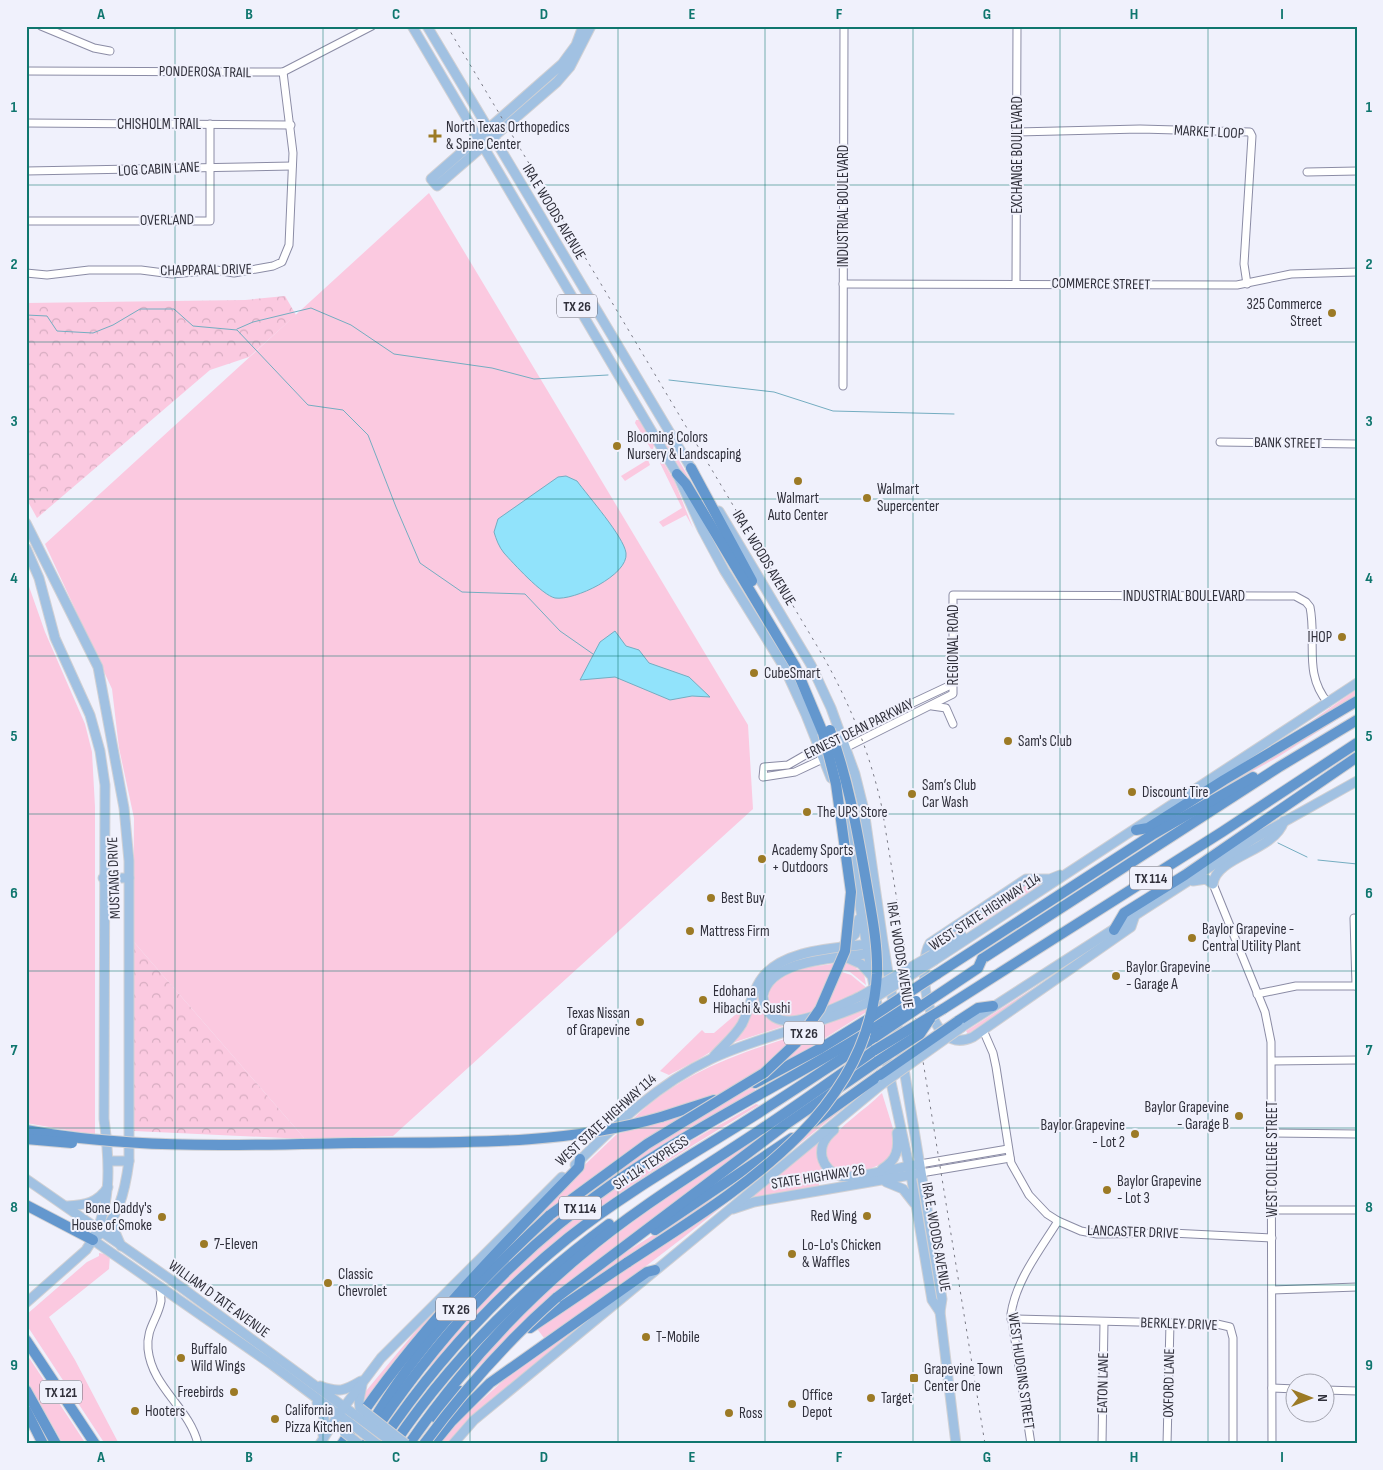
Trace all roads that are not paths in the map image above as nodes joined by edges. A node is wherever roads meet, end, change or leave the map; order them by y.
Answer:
1 (41, 26) edge
2 (372, 26) edge
3 (412, 26) edge
4 (427, 26) edge
5 (583, 26) edge
6 (591, 26) edge
7 (844, 26) edge
8 (1017, 26) edge
9 (110, 51) dead end
10 (565, 67) junction
11 (26, 71) edge
12 (283, 72) junction
13 (26, 123) edge
14 (210, 124) junction
15 (291, 125) junction
16 (488, 129) junction
17 (1017, 132) junction
18 (494, 137) junction
19 (478, 138) junction
20 (483, 146) junction
21 (209, 166) junction
22 (292, 166) junction
23 (26, 170) edge
24 (1357, 171) edge
25 (1307, 172) dead end
26 (26, 221) edge
27 (1357, 272) edge
28 (26, 273) edge
29 (1016, 283) junction
30 (843, 284) junction
31 (1247, 284) junction
32 (576, 303) junction
33 (592, 303) junction
34 (843, 386) dead end
35 (1220, 442) dead end
36 (1357, 444) edge
37 (691, 468) junction
38 (677, 474) junction
39 (26, 523) edge
40 (26, 548) edge
41 (953, 595) joint
42 (1357, 683) edge
43 (953, 684) junction
44 (953, 694) joint
45 (1357, 701) edge
46 (1328, 703) junction
47 (906, 705) junction
48 (924, 707) junction
49 (911, 714) junction
50 (1357, 720) edge
51 (953, 724) dead end
52 (826, 732) junction
53 (842, 735) junction
54 (1357, 743) edge
55 (819, 747) junction
56 (847, 748) junction
57 (1357, 756) edge
58 (823, 759) junction
59 (1279, 767) junction
60 (1357, 781) edge
61 (1284, 821) junction
62 (1136, 830) junction
63 (1068, 875) junction
64 (103, 878) junction
65 (129, 878) junction
66 (1213, 884) junction
67 (1181, 886) junction
68 (861, 909) junction
69 (1134, 918) junction
70 (1354, 918) dead end
71 (1114, 930) junction
72 (866, 944) junction
73 (884, 947) junction
74 (841, 948) junction
75 (868, 954) junction
76 (845, 957) junction
77 (871, 975) junction
78 (1356, 986) edge
79 (1257, 994) junction
80 (863, 1000) junction
81 (993, 1006) joint
82 (930, 1018) junction
83 (983, 1030) junction
84 (874, 1033) junction
85 (711, 1059) junction
86 (1357, 1060) edge
87 (1272, 1061) junction
88 (880, 1082) junction
89 (893, 1089) junction
90 (26, 1130) edge
91 (1272, 1133) junction
92 (1357, 1134) edge
93 (26, 1139) edge
94 (747, 1139) junction
95 (167, 1144) junction
96 (1008, 1150) junction
97 (1010, 1158) junction
98 (580, 1159) junction
99 (130, 1160) junction
100 (109, 1161) junction
101 (921, 1169) junction
102 (879, 1170) junction
103 (910, 1171) junction
104 (26, 1179) edge
105 (880, 1181) junction
106 (108, 1186) junction
107 (26, 1205) edge
108 (67, 1206) junction
109 (917, 1209) junction
110 (730, 1210) junction
111 (1272, 1210) junction
112 (1357, 1210) edge
113 (113, 1219) junction
114 (1058, 1221) junction
115 (99, 1231) junction
116 (1272, 1238) junction
117 (93, 1240) junction
118 (122, 1246) junction
119 (619, 1249) junction
120 (655, 1270) junction
121 (1357, 1287) edge
122 (167, 1290) junction
123 (1272, 1290) junction
124 (195, 1297) junction
125 (28, 1302) edge
126 (161, 1302) junction
127 (940, 1312) junction
128 (1011, 1319) junction
129 (1104, 1322) junction
130 (1170, 1323) junction
131 (26, 1340) edge
132 (242, 1343) junction
133 (276, 1357) junction
134 (364, 1380) junction
135 (313, 1384) junction
136 (1272, 1388) junction
137 (1286, 1389) edge
138 (26, 1390) edge
139 (1336, 1390) edge
140 (1357, 1391) edge
141 (312, 1396) junction
142 (26, 1410) edge
143 (341, 1411) junction
144 (358, 1412) junction
145 (321, 1442) edge
146 (454, 1443) edge
147 (43, 1444) edge
148 (56, 1444) edge
149 (95, 1444) edge
150 (198, 1444) edge
151 (342, 1444) edge
152 (359, 1444) edge
153 (366, 1444) edge
154 (379, 1444) edge
155 (394, 1444) edge
156 (408, 1444) edge
157 (415, 1444) edge
158 (424, 1444) edge
159 (433, 1444) edge
160 (956, 1444) edge
161 (1031, 1444) edge
162 (1102, 1444) edge
163 (1168, 1444) edge
164 (1233, 1444) edge
165 (1272, 1444) edge

1 - 9 street
2 - 12 street, PONDEROSA TRAIL
3 - 19 main road, IRA E WOODS AVENUE / TX 26
4 - 16 main road, IRA E WOODS AVENUE / TX 26
5 - 10 main road
6 - 10 main road
7 - 30 street, INDUSTRIAL BOULEVARD
8 - 17 street, EXCHANGE BOULEVARD
10 - 16 main road
10 - 18 main road
11 - 12 street, PONDEROSA TRAIL
12 - 15 street, CHAPPARAL DRIVE
13 - 14 street, CHISHOLM TRAIL
14 - 15 street, CHISHOLM TRAIL
14 - 21 street, OVERLAND
15 - 22 street, CHAPPARAL DRIVE
16 - 18 main road, IRA E WOODS AVENUE / TX 26
16 - 19 main road
17 - 29 street, EXCHANGE BOULEVARD
17 - 31 street, MARKET LOOP
18 - 20 main road
18 - 33 main road, IRA E WOODS AVENUE / TX 26
19 - 20 main road, IRA E WOODS AVENUE / TX 26
19 - 20 main road
20 - 32 main road, IRA E WOODS AVENUE / TX 26
21 - 22 street, LOG CABIN LANE
21 - 23 street, LOG CABIN LANE
21 - 26 street, OVERLAND
22 - 28 street, CHAPPARAL DRIVE
24 - 25 street
27 - 31 street, COMMERCE STREET
29 - 30 street, COMMERCE STREET
29 - 31 street, COMMERCE STREET
30 - 34 street, INDUSTRIAL BOULEVARD
32 - 33 main road
32 - 38 main road, IRA E WOODS AVENUE / TX 26
33 - 37 main road, IRA E WOODS AVENUE / TX 26
35 - 36 street, BANK STREET
37 - 52 highway
37 - 53 main road, IRA E WOODS AVENUE / TX 26
38 - 52 highway, TX 26
38 - 55 main road, IRA E WOODS AVENUE
39 - 65 main road, MUSTANG DRIVE
40 - 64 main road, MUSTANG DRIVE
41 - 43 street, REGIONAL ROAD
41 - 46 street, INDUSTRIAL BOULEVARD
42 - 46 main road, WEST STATE HIGHWAY 114
43 - 44 street, REGIONAL ROAD
43 - 47 street, ERNEST DEAN PARKWAY
44 - 48 street, ERNEST DEAN PARKWAY
45 - 62 highway
46 - 62 main road, WEST STATE HIGHWAY 114
47 - 49 street
47 - 53 street, ERNEST DEAN PARKWAY
48 - 49 street, ERNEST DEAN PARKWAY
48 - 51 street
49 - 56 street, ERNEST DEAN PARKWAY
50 - 59 highway, TX 114
52 - 152 highway, TX 26, bridge
52 - 157 highway, bridge
53 - 55 street, ERNEST DEAN PARKWAY
53 - 56 main road, IRA E WOODS AVENUE / TX 26
54 - 82 highway, TX 114, bridge
55 - 58 main road, IRA E WOODS AVENUE
55 - 58 street, ERNEST DEAN PARKWAY
56 - 58 street, ERNEST DEAN PARKWAY
56 - 73 main road, IRA E WOODS AVENUE / TX 26
57 - 71 highway
58 - 68 main road, IRA E WOODS AVENUE
59 - 84 highway, TX 114, bridge
59 - 95 highway, bridge
60 - 61 main road
61 - 66 main road
61 - 67 main road
62 - 63 main road, WEST STATE HIGHWAY 114
63 - 80 main road, WEST STATE HIGHWAY 114, bridge
63 - 83 main road
64 - 65 main road
64 - 100 main road, MUSTANG DRIVE
65 - 99 main road, MUSTANG DRIVE
66 - 67 main road
66 - 79 street, WEST COLLEGE STREET
67 - 69 main road
68 - 72 main road, IRA E WOODS AVENUE
68 - 74 main road
69 - 71 main road
69 - 83 main road
70 - 78 street
71 - 81 main road
72 - 73 main road
72 - 74 main road
72 - 75 main road, IRA E WOODS AVENUE
73 - 75 main road
73 - 101 main road, IRA E WOODS AVENUE / TX 26
74 - 85 main road
75 - 76 main road
75 - 77 main road, IRA E WOODS AVENUE
76 - 77 main road
76 - 80 main road
77 - 89 main road, IRA E WOODS AVENUE
78 - 79 street
79 - 87 street, WEST COLLEGE STREET
80 - 85 main road, WEST STATE HIGHWAY 114
81 - 88 highway, bridge
82 - 94 highway, TX 114, bridge
82 - 119 highway, bridge
83 - 96 street, LANCASTER DRIVE
84 - 153 highway, TX 114
84 - 154 highway, SH 114 TEXPRESS
85 - 98 main road, WEST STATE HIGHWAY 114
86 - 87 street
87 - 91 street, WEST COLLEGE STREET
88 - 102 main road
88 - 110 main road
88 - 119 highway
89 - 102 main road
89 - 103 main road, IRA E WOODS AVENUE
90 - 95 highway, bridge
91 - 92 street
91 - 111 street, WEST COLLEGE STREET
93 - 95 highway, bridge
94 - 155 highway, SH 114 TEXPRESS
94 - 156 highway, TX 114
96 - 97 street, LANCASTER DRIVE
96 - 101 street
97 - 101 street
97 - 114 street, LANCASTER DRIVE
98 - 134 main road, WEST STATE HIGHWAY 114
98 - 151 highway
99 - 100 main road
99 - 113 main road, MUSTANG DRIVE
100 - 106 main road, MUSTANG DRIVE
101 - 103 main road
101 - 127 main road, IRA E. WOODS AVENUE
102 - 103 main road
103 - 105 main road, STATE HIGHWAY 26
103 - 109 main road, IRA E. WOODS AVENUE
104 - 108 main road, WILLIAM D TATE AVENUE
105 - 109 main road
105 - 110 main road, STATE HIGHWAY 26
106 - 108 main road
106 - 115 main road, MUSTANG DRIVE
107 - 117 highway
108 - 115 main road, WILLIAM D TATE AVENUE
109 - 127 main road, IRA E. WOODS AVENUE
110 - 120 main road
111 - 112 street
111 - 116 street, WEST COLLEGE STREET
113 - 115 main road, MUSTANG DRIVE
113 - 118 main road
114 - 116 street, LANCASTER DRIVE
114 - 128 street, WEST HUDGINS STREET
115 - 117 main road, MUSTANG DRIVE
115 - 118 main road, WILLIAM D TATE AVENUE
116 - 123 street, WEST COLLEGE STREET
117 - 122 main road, WILLIAM D TATE AVENUE
117 - 125 main road, MUSTANG DRIVE
118 - 124 main road, WILLIAM D TATE AVENUE
119 - 158 highway, bridge
120 - 146 main road
120 - 159 highway
121 - 123 street
122 - 124 main road
122 - 126 street
122 - 126 street
122 - 132 main road, WILLIAM D TATE AVENUE
123 - 136 street, WEST COLLEGE STREET
124 - 133 main road, WILLIAM D TATE AVENUE
126 - 150 street
127 - 160 main road, IRA E. WOODS AVENUE
128 - 129 street, BERKLEY DRIVE
128 - 161 street, WEST HUDGINS STREET
129 - 130 street, BERKLEY DRIVE
129 - 162 street, EATON LANE
130 - 163 street, OXFORD LANE
130 - 164 street, BERKLEY DRIVE
131 - 149 highway, TX 121
132 - 133 main road
132 - 141 main road, WILLIAM D TATE AVENUE
133 - 135 main road, WILLIAM D TATE AVENUE
134 - 135 main road
134 - 143 main road, WEST STATE HIGHWAY 114
134 - 144 main road
135 - 143 main road, WILLIAM D TATE AVENUE
136 - 137 street
136 - 165 street, WEST COLLEGE STREET
138 - 148 highway, TX 121
139 - 140 street
141 - 143 main road, WILLIAM D TATE AVENUE
141 - 145 main road
142 - 147 highway
143 - 144 main road, WILLIAM D TATE AVENUE
143 - 145 main road, WEST STATE HIGHWAY 114
143 - 154 main road, WILLIAM D TATE AVENUE, bridge
144 - 155 main road, WILLIAM D TATE AVENUE, bridge
144 - 156 main road, bridge
145 - 152 main road, bridge

